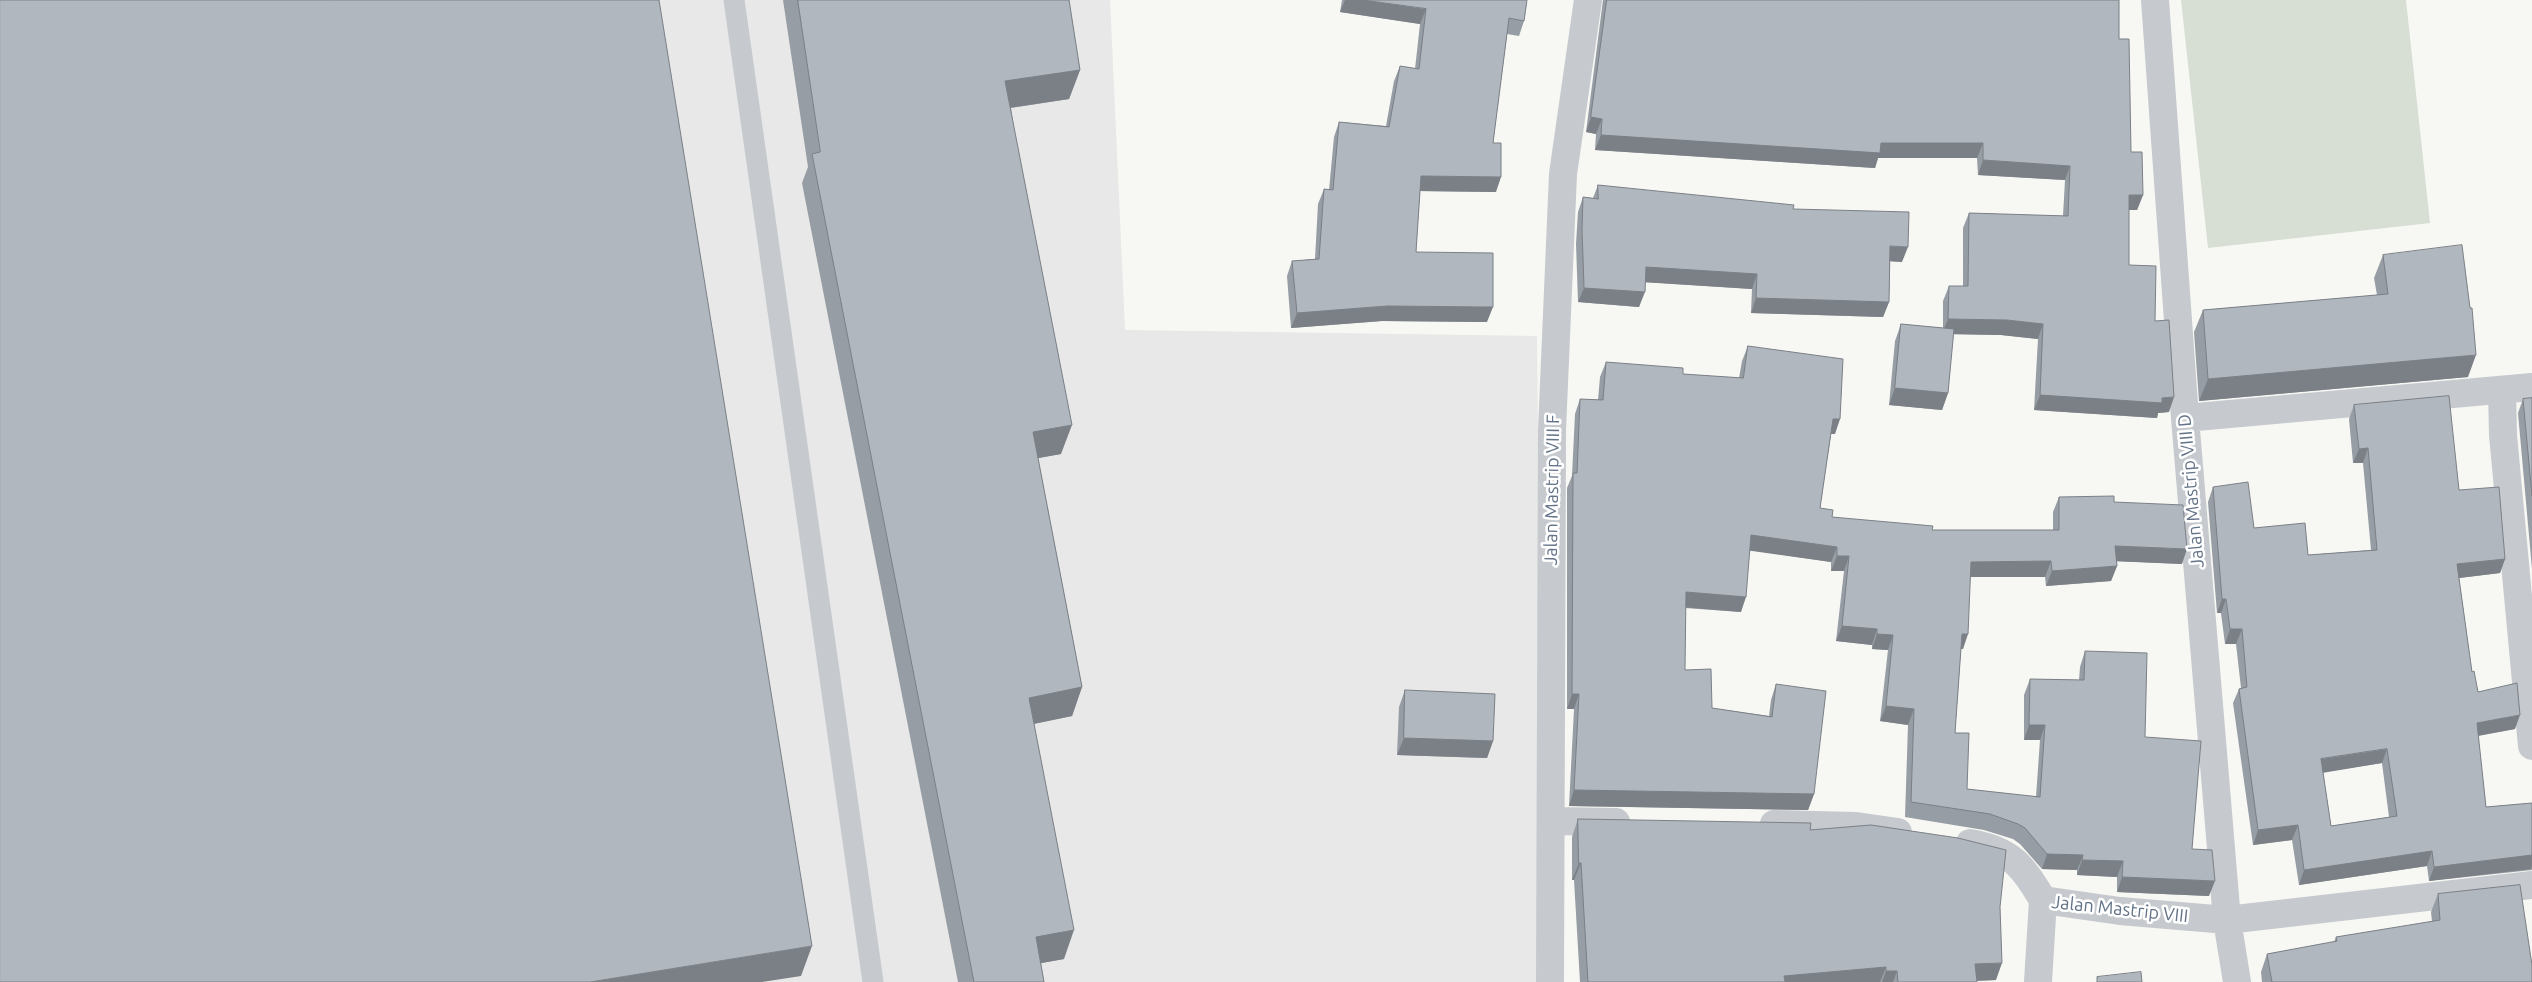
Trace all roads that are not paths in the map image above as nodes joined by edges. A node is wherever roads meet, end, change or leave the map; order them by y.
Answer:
1 (734, 0) edge
2 (1588, 0) edge
3 (2155, 0) edge
4 (2532, 387) edge
5 (2502, 391) junction
6 (2185, 418) junction
7 (2532, 746) edge
8 (1552, 821) junction
9 (1640, 822) edge
10 (1748, 824) edge
11 (2532, 885) edge
12 (2043, 900) junction
13 (2227, 920) junction
14 (873, 982) edge
15 (1550, 982) edge
16 (2038, 982) edge
17 (2236, 982) edge

1 - 14 lane
2 - 8 street, Jalan Mastrip VIII F
3 - 6 street, Jalan Mastrip VIII D
4 - 5 street
5 - 6 street
5 - 7 street
6 - 13 street, Jalan Mastrip VIII D
8 - 9 street
8 - 15 street, Jalan Mastrip VIII F
10 - 12 street, Jalan Mastrip VIII
11 - 13 street, Jalan Mastrip VIII
12 - 13 street, Jalan Mastrip VIII
12 - 16 street
13 - 17 street, Jalan Mastrip VIII D

